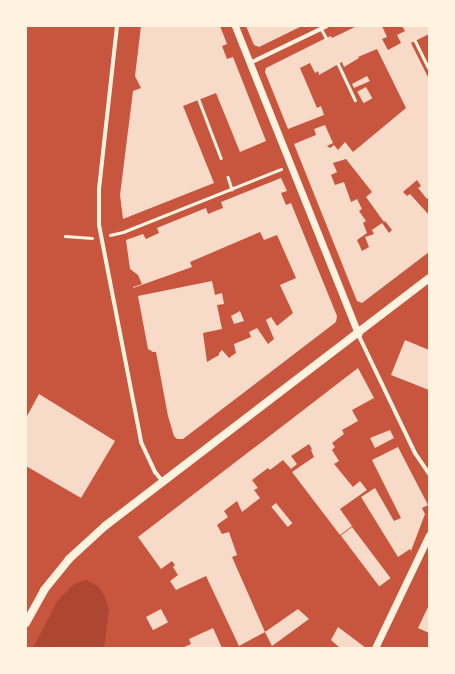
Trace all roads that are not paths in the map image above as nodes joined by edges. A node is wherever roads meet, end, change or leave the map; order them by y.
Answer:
1 (117, 26) edge
2 (235, 26) edge
3 (327, 26) edge
4 (321, 29) junction
5 (326, 38) dead end
6 (415, 41) dead end
7 (250, 63) junction
8 (338, 64) dead end
9 (428, 68) dead end
10 (355, 100) dead end
11 (429, 278) edge
12 (358, 334) junction
13 (429, 474) edge
14 (163, 482) junction
15 (429, 535) edge
16 (26, 623) edge
17 (375, 648) edge

1 - 14 street
2 - 7 street
3 - 4 street
4 - 5 lane
4 - 7 street
6 - 9 lane
7 - 12 street
8 - 10 lane
11 - 12 main road
12 - 13 street
12 - 14 main road
14 - 16 main road
15 - 17 street

